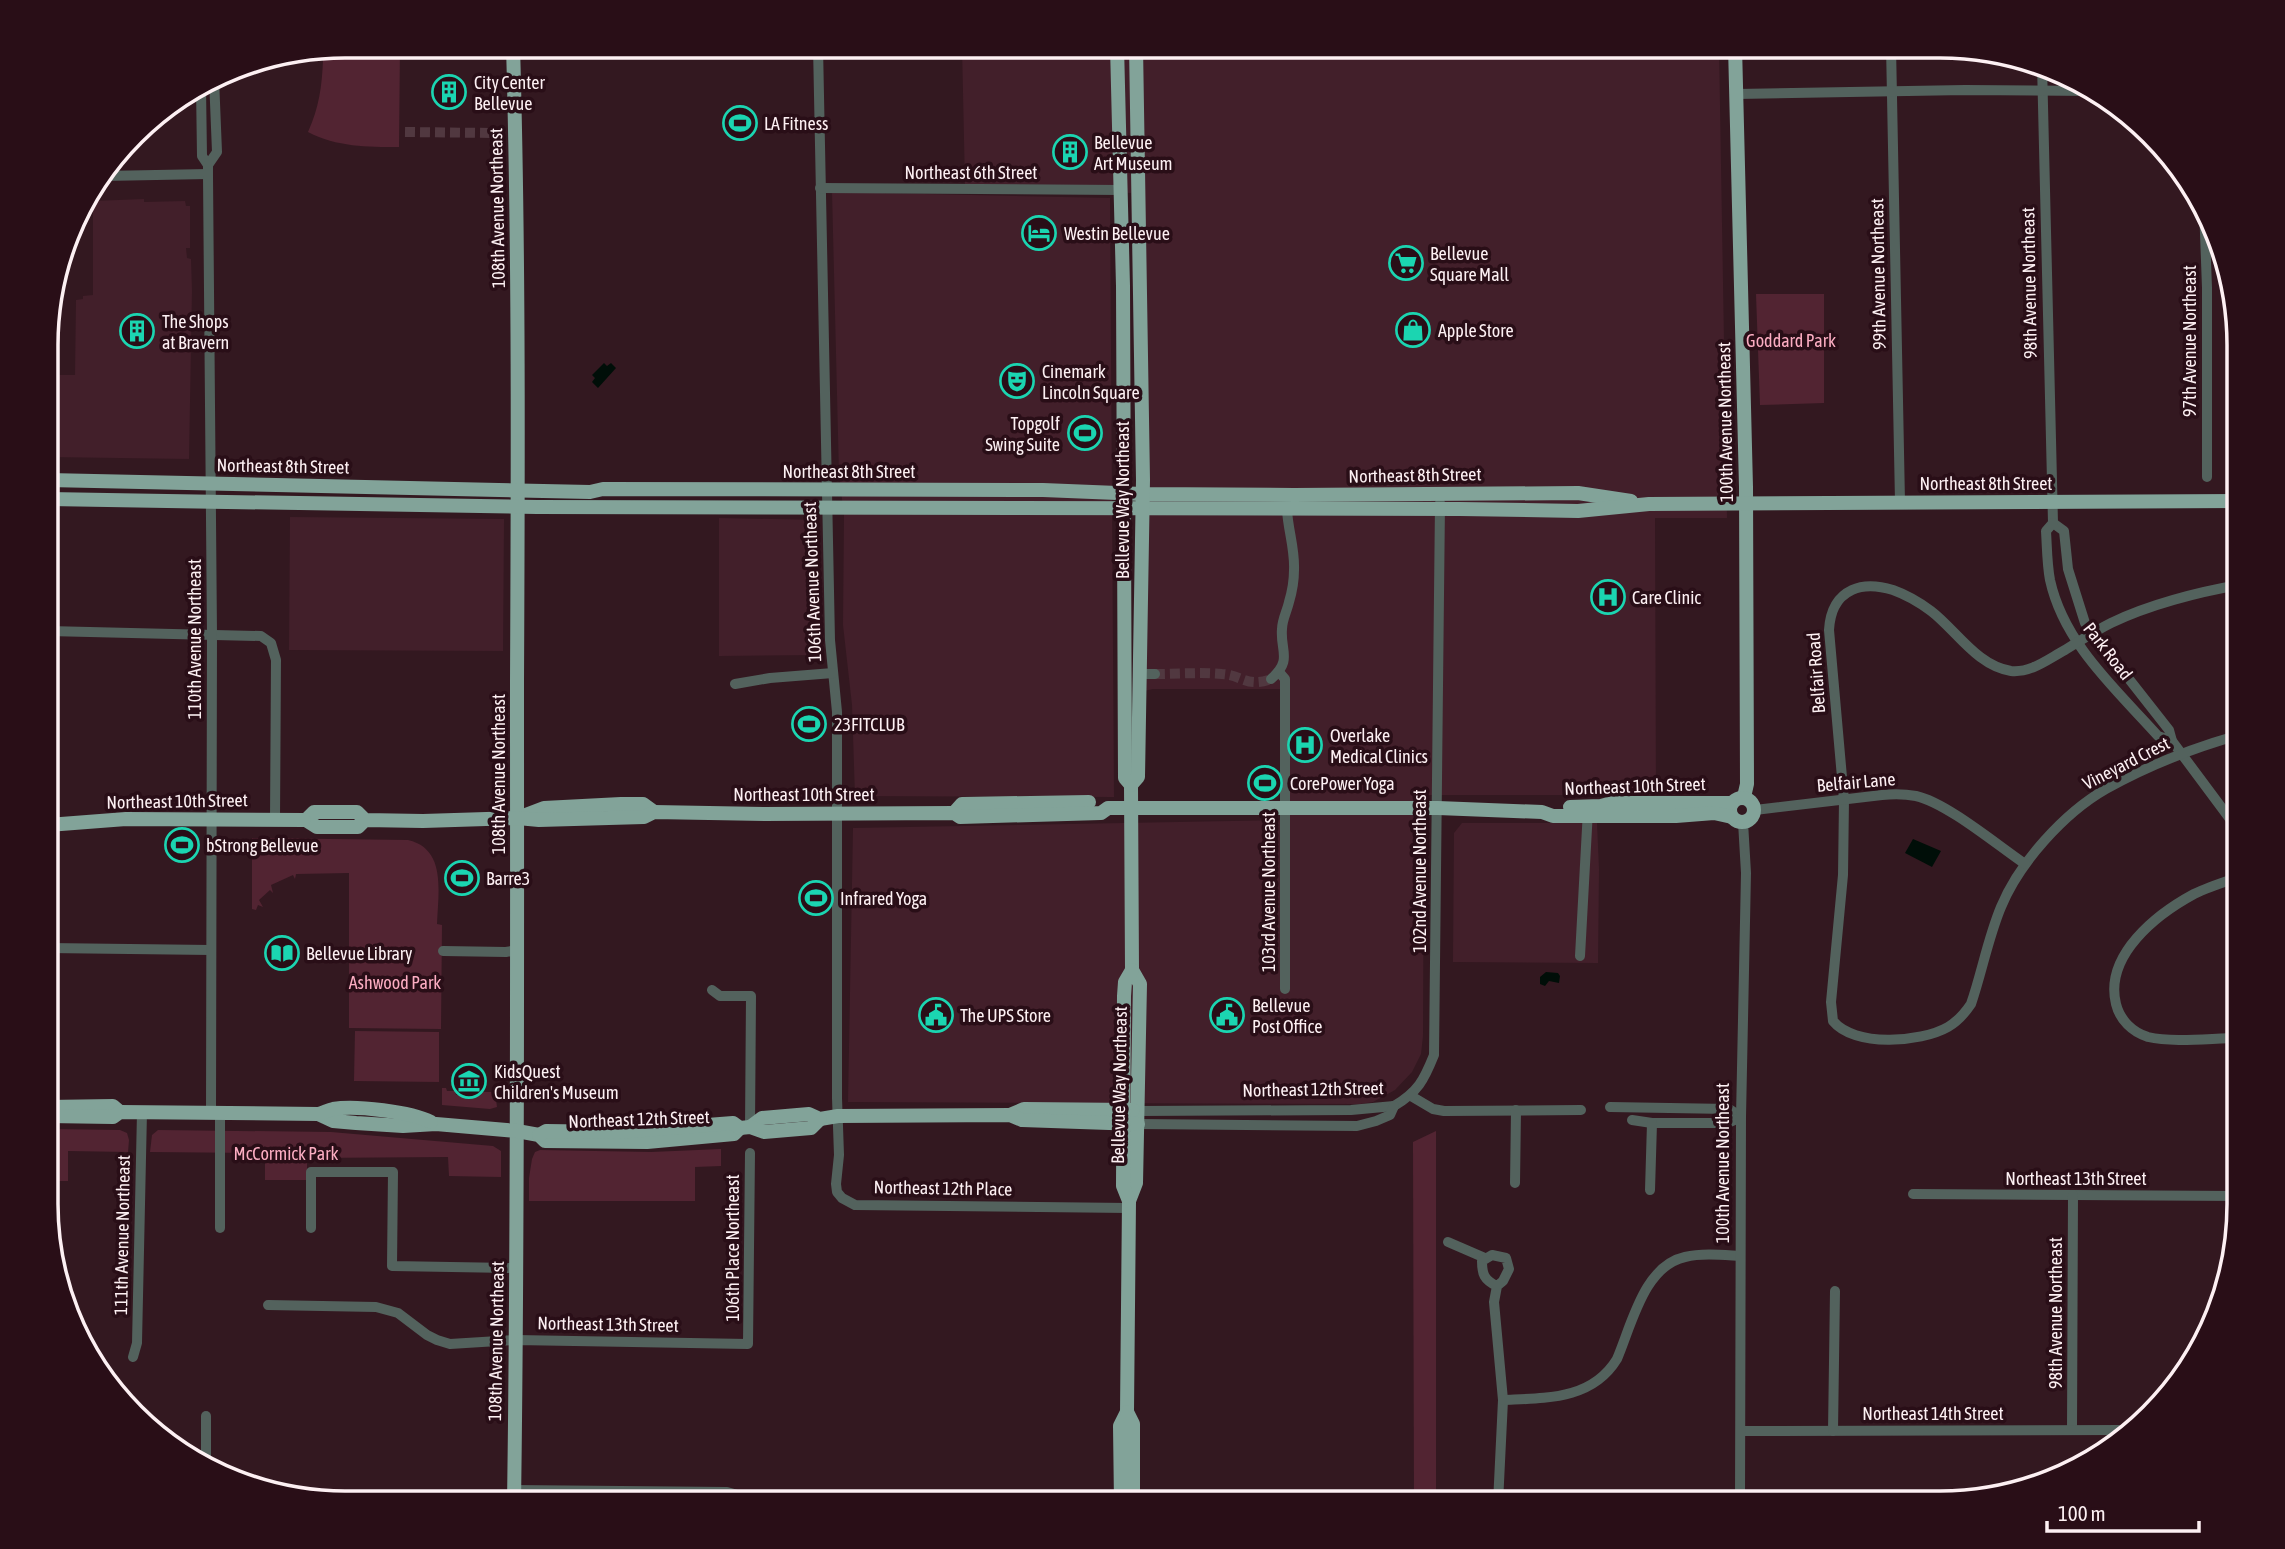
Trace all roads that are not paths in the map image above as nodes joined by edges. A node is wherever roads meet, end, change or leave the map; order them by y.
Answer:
1 (513, 58) edge
2 (818, 58) edge
3 (1117, 58) edge
4 (1136, 58) edge
5 (1736, 58) edge
6 (1891, 58) edge
7 (2042, 77) edge
8 (214, 89) edge
9 (2042, 91) junction
10 (2075, 91) edge
11 (1892, 92) junction
12 (1737, 94) junction
13 (201, 96) edge
14 (208, 171) junction
15 (113, 176) edge
16 (820, 188) junction
17 (1122, 190) junction
18 (2205, 235) edge
19 (1122, 277) junction
20 (1140, 330) junction
21 (2207, 477) dead end
22 (58, 480) edge
23 (211, 483) junction
24 (518, 489) junction
25 (827, 491) junction
26 (1123, 493) junction
27 (1559, 493) junction
28 (1142, 494) junction
29 (1440, 494) junction
30 (58, 499) edge
31 (211, 501) junction
32 (2227, 501) edge
33 (1900, 502) junction
34 (2052, 502) junction
35 (1649, 503) junction
36 (1746, 503) junction
37 (518, 506) junction
38 (827, 509) junction
39 (1124, 509) junction
40 (1142, 509) junction
41 (1440, 509) junction
42 (1483, 509) junction
43 (1287, 510) junction
44 (2053, 523) junction
45 (2227, 588) edge
46 (58, 631) edge
47 (2093, 633) junction
48 (212, 634) junction
49 (2077, 642) junction
50 (833, 673) junction
51 (735, 684) dead end
52 (2227, 739) edge
53 (2172, 741) junction
54 (2183, 753) junction
55 (1131, 785) junction
56 (1844, 800) junction
57 (1089, 802) joint
58 (1108, 808) junction
59 (1131, 808) junction
60 (1286, 808) junction
61 (1438, 808) junction
62 (1737, 810) junction
63 (1755, 810) joint
64 (1588, 812) junction
65 (954, 813) junction
66 (837, 814) junction
67 (2227, 814) edge
68 (211, 818) junction
69 (518, 818) junction
70 (275, 819) junction
71 (58, 824) edge
72 (2025, 864) junction
73 (2227, 881) edge
74 (58, 948) edge
75 (211, 950) junction
76 (517, 950) junction
77 (443, 951) dead end
78 (1580, 956) dead end
79 (1285, 989) dead end
80 (712, 990) dead end
81 (1948, 1027) joint
82 (2227, 1038) edge
83 (1411, 1096) junction
84 (1394, 1106) junction
85 (58, 1107) edge
86 (1610, 1107) dead end
87 (1316, 1110) junction
88 (1581, 1110) dead end
89 (1516, 1111) junction
90 (120, 1112) junction
91 (142, 1112) junction
92 (215, 1113) junction
93 (58, 1116) edge
94 (838, 1116) junction
95 (1131, 1117) junction
96 (1741, 1117) junction
97 (1632, 1120) dead end
98 (1653, 1123) junction
99 (1258, 1125) junction
100 (745, 1127) junction
101 (517, 1131) junction
102 (750, 1153) dead end
103 (1515, 1183) dead end
104 (1650, 1190) dead end
105 (1913, 1194) dead end
106 (2073, 1195) junction
107 (2227, 1196) edge
108 (1129, 1204) junction
109 (220, 1228) dead end
110 (311, 1228) dead end
111 (1448, 1242) dead end
112 (1740, 1256) junction
113 (1485, 1258) junction
114 (516, 1268) junction
115 (1497, 1286) junction
116 (1835, 1291) dead end
117 (268, 1305) dead end
118 (516, 1340) junction
119 (748, 1344) joint
120 (133, 1357) dead end
121 (1503, 1400) junction
122 (1127, 1412) junction
123 (206, 1416) dead end
124 (2072, 1430) junction
125 (2118, 1430) edge
126 (1741, 1431) junction
127 (1833, 1431) junction
128 (206, 1456) edge
129 (514, 1491) edge
130 (1121, 1491) edge
131 (1133, 1491) edge
132 (1499, 1491) edge
133 (1740, 1491) edge

1 - 24 main road, 108th Avenue Northeast
2 - 16 street, 106th Avenue Northeast
3 - 17 main road, Bellevue Way Northeast
4 - 20 main road, Bellevue Way Northeast
5 - 12 main road, 100th Avenue Northeast
6 - 11 street, 99th Avenue Northeast
7 - 9 street, 98th Avenue Northeast
8 - 14 street, 110th Avenue Northeast
9 - 10 street
9 - 11 street
9 - 34 street, 98th Avenue Northeast
11 - 12 street
11 - 33 street, 99th Avenue Northeast
12 - 36 main road, 100th Avenue Northeast
13 - 14 street, 110th Avenue Northeast
14 - 15 street
14 - 23 street, 110th Avenue Northeast
16 - 17 street, Northeast 6th Street
16 - 25 street, 106th Avenue Northeast
17 - 19 main road, Bellevue Way Northeast
18 - 21 street, 97th Avenue Northeast
19 - 20 main road
19 - 26 main road, Bellevue Way Northeast
20 - 28 main road, Bellevue Way Northeast
22 - 23 main road, Northeast 8th Street
23 - 24 main road, Northeast 8th Street
23 - 31 street, 110th Avenue Northeast
24 - 25 main road, Northeast 8th Street
24 - 37 main road, 108th Avenue Northeast
25 - 26 main road, Northeast 8th Street
25 - 38 street, 106th Avenue Northeast
26 - 28 main road, Northeast 8th Street
26 - 39 main road, Bellevue Way Northeast
27 - 29 main road, Northeast 8th Street
27 - 35 main road, Northeast 8th Street
27 - 42 main road
28 - 29 main road, Northeast 8th Street
28 - 40 main road, Bellevue Way Northeast
29 - 41 street, 102nd Avenue Northeast
30 - 31 main road, Northeast 8th Street
31 - 37 main road, Northeast 8th Street
31 - 48 street, 110th Avenue Northeast
32 - 34 main road, Northeast 8th Street
33 - 34 main road, Northeast 8th Street
33 - 36 main road, Northeast 8th Street
34 - 44 street, Park Road
35 - 36 main road, Northeast 8th Street
35 - 42 main road, Northeast 8th Street
36 - 62 main road, 100th Avenue Northeast
37 - 38 main road, Northeast 8th Street
37 - 69 main road, 108th Avenue Northeast
38 - 39 main road, Northeast 8th Street
38 - 50 street, 106th Avenue Northeast
39 - 40 main road, Northeast 8th Street
39 - 55 main road, Bellevue Way Northeast
40 - 43 main road, Northeast 8th Street
40 - 55 main road, Bellevue Way Northeast
41 - 42 main road, Northeast 8th Street
41 - 43 main road, Northeast 8th Street
41 - 61 street, 102nd Avenue Northeast
43 - 60 street, 103rd Avenue Northeast
44 - 47 street, Park Road
44 - 49 street, Park Road
45 - 47 street, Belfair Road
46 - 48 street
47 - 49 street, Belfair Road
47 - 53 street, Park Road
48 - 68 street, 110th Avenue Northeast
48 - 70 street
49 - 53 street, Park Road
49 - 56 street, Belfair Road
50 - 51 street
50 - 66 street, 106th Avenue Northeast
52 - 54 street, Vineyard Crest
53 - 54 street, Park Road
54 - 67 street, Park Road
54 - 72 street, Vineyard Crest
55 - 59 main road, Bellevue Way Northeast
56 - 63 street, Belfair Lane
56 - 72 street, Belfair Lane
56 - 81 street, Belfair Road
57 - 58 street, Northeast 10th Street
57 - 65 main road, Northeast 10th Street
58 - 59 main road, Northeast 10th Street
58 - 65 main road, Northeast 10th Street
59 - 60 main road, Northeast 10th Street
59 - 95 main road, Bellevue Way Northeast
60 - 61 main road, Northeast 10th Street
60 - 79 street, 103rd Avenue Northeast
61 - 64 main road, Northeast 10th Street
61 - 83 street, 102nd Avenue Northeast
62 - 63 main road
62 - 64 main road, Northeast 10th Street
62 - 96 street, 100th Avenue Northeast
64 - 78 street
65 - 66 main road, Northeast 10th Street
66 - 69 main road, Northeast 10th Street
66 - 94 street, 106th Avenue Northeast
68 - 70 main road, Northeast 10th Street
68 - 71 main road, Northeast 10th Street
68 - 75 street, 110th Avenue Northeast
69 - 70 main road, Northeast 10th Street
69 - 76 main road, 108th Avenue Northeast
72 - 81 street, Vineyard Crest
73 - 82 street
74 - 75 street
75 - 92 street, 110th Avenue Northeast
76 - 77 street
76 - 101 main road, 108th Avenue Northeast
80 - 100 street
83 - 84 street, 102nd Avenue Northeast
83 - 89 street
84 - 87 street, Northeast 12th Street
84 - 99 street, Northeast 12th Street
85 - 90 main road, Northeast 12th Street
86 - 96 street
87 - 95 street, Northeast 12th Street
87 - 99 street
88 - 89 street
89 - 103 street
90 - 91 main road, Northeast 12th Street
90 - 93 main road, Northeast 12th Street
91 - 92 main road, Northeast 12th Street
91 - 120 street, 111th Avenue Northeast
92 - 101 main road, Northeast 12th Street
92 - 109 street, 110th Avenue Northeast
94 - 95 main road, Northeast 12th Street
94 - 100 main road, Northeast 12th Street
94 - 108 street, Northeast 12th Place
95 - 99 street, Northeast 12th Street
95 - 108 main road, Bellevue Way Northeast
96 - 98 street
96 - 112 street, 100th Avenue Northeast
97 - 98 street
98 - 104 street
100 - 101 main road, Northeast 12th Street
101 - 114 main road, 108th Avenue Northeast
102 - 119 street, 106th Place Northeast
105 - 106 street, Northeast 13th Street
106 - 107 street, Northeast 13th Street
106 - 124 street, 98th Avenue Northeast
108 - 122 main road, Bellevue Way Northeast
110 - 114 street
111 - 113 street
112 - 121 street
112 - 126 street, 100th Avenue Northeast
113 - 115 street
113 - 115 street
114 - 118 main road, 108th Avenue Northeast
115 - 121 street
116 - 127 street
117 - 118 street, Northeast 13th Street
118 - 119 street, Northeast 13th Street
118 - 129 main road, 108th Avenue Northeast
121 - 132 street
122 - 130 main road, Bellevue Way Northeast
122 - 131 main road, Bellevue Way Northeast
123 - 128 street
124 - 125 street, Northeast 14th Street
124 - 127 street, Northeast 14th Street
126 - 127 street, Northeast 14th Street
126 - 133 street, 100th Avenue Northeast

